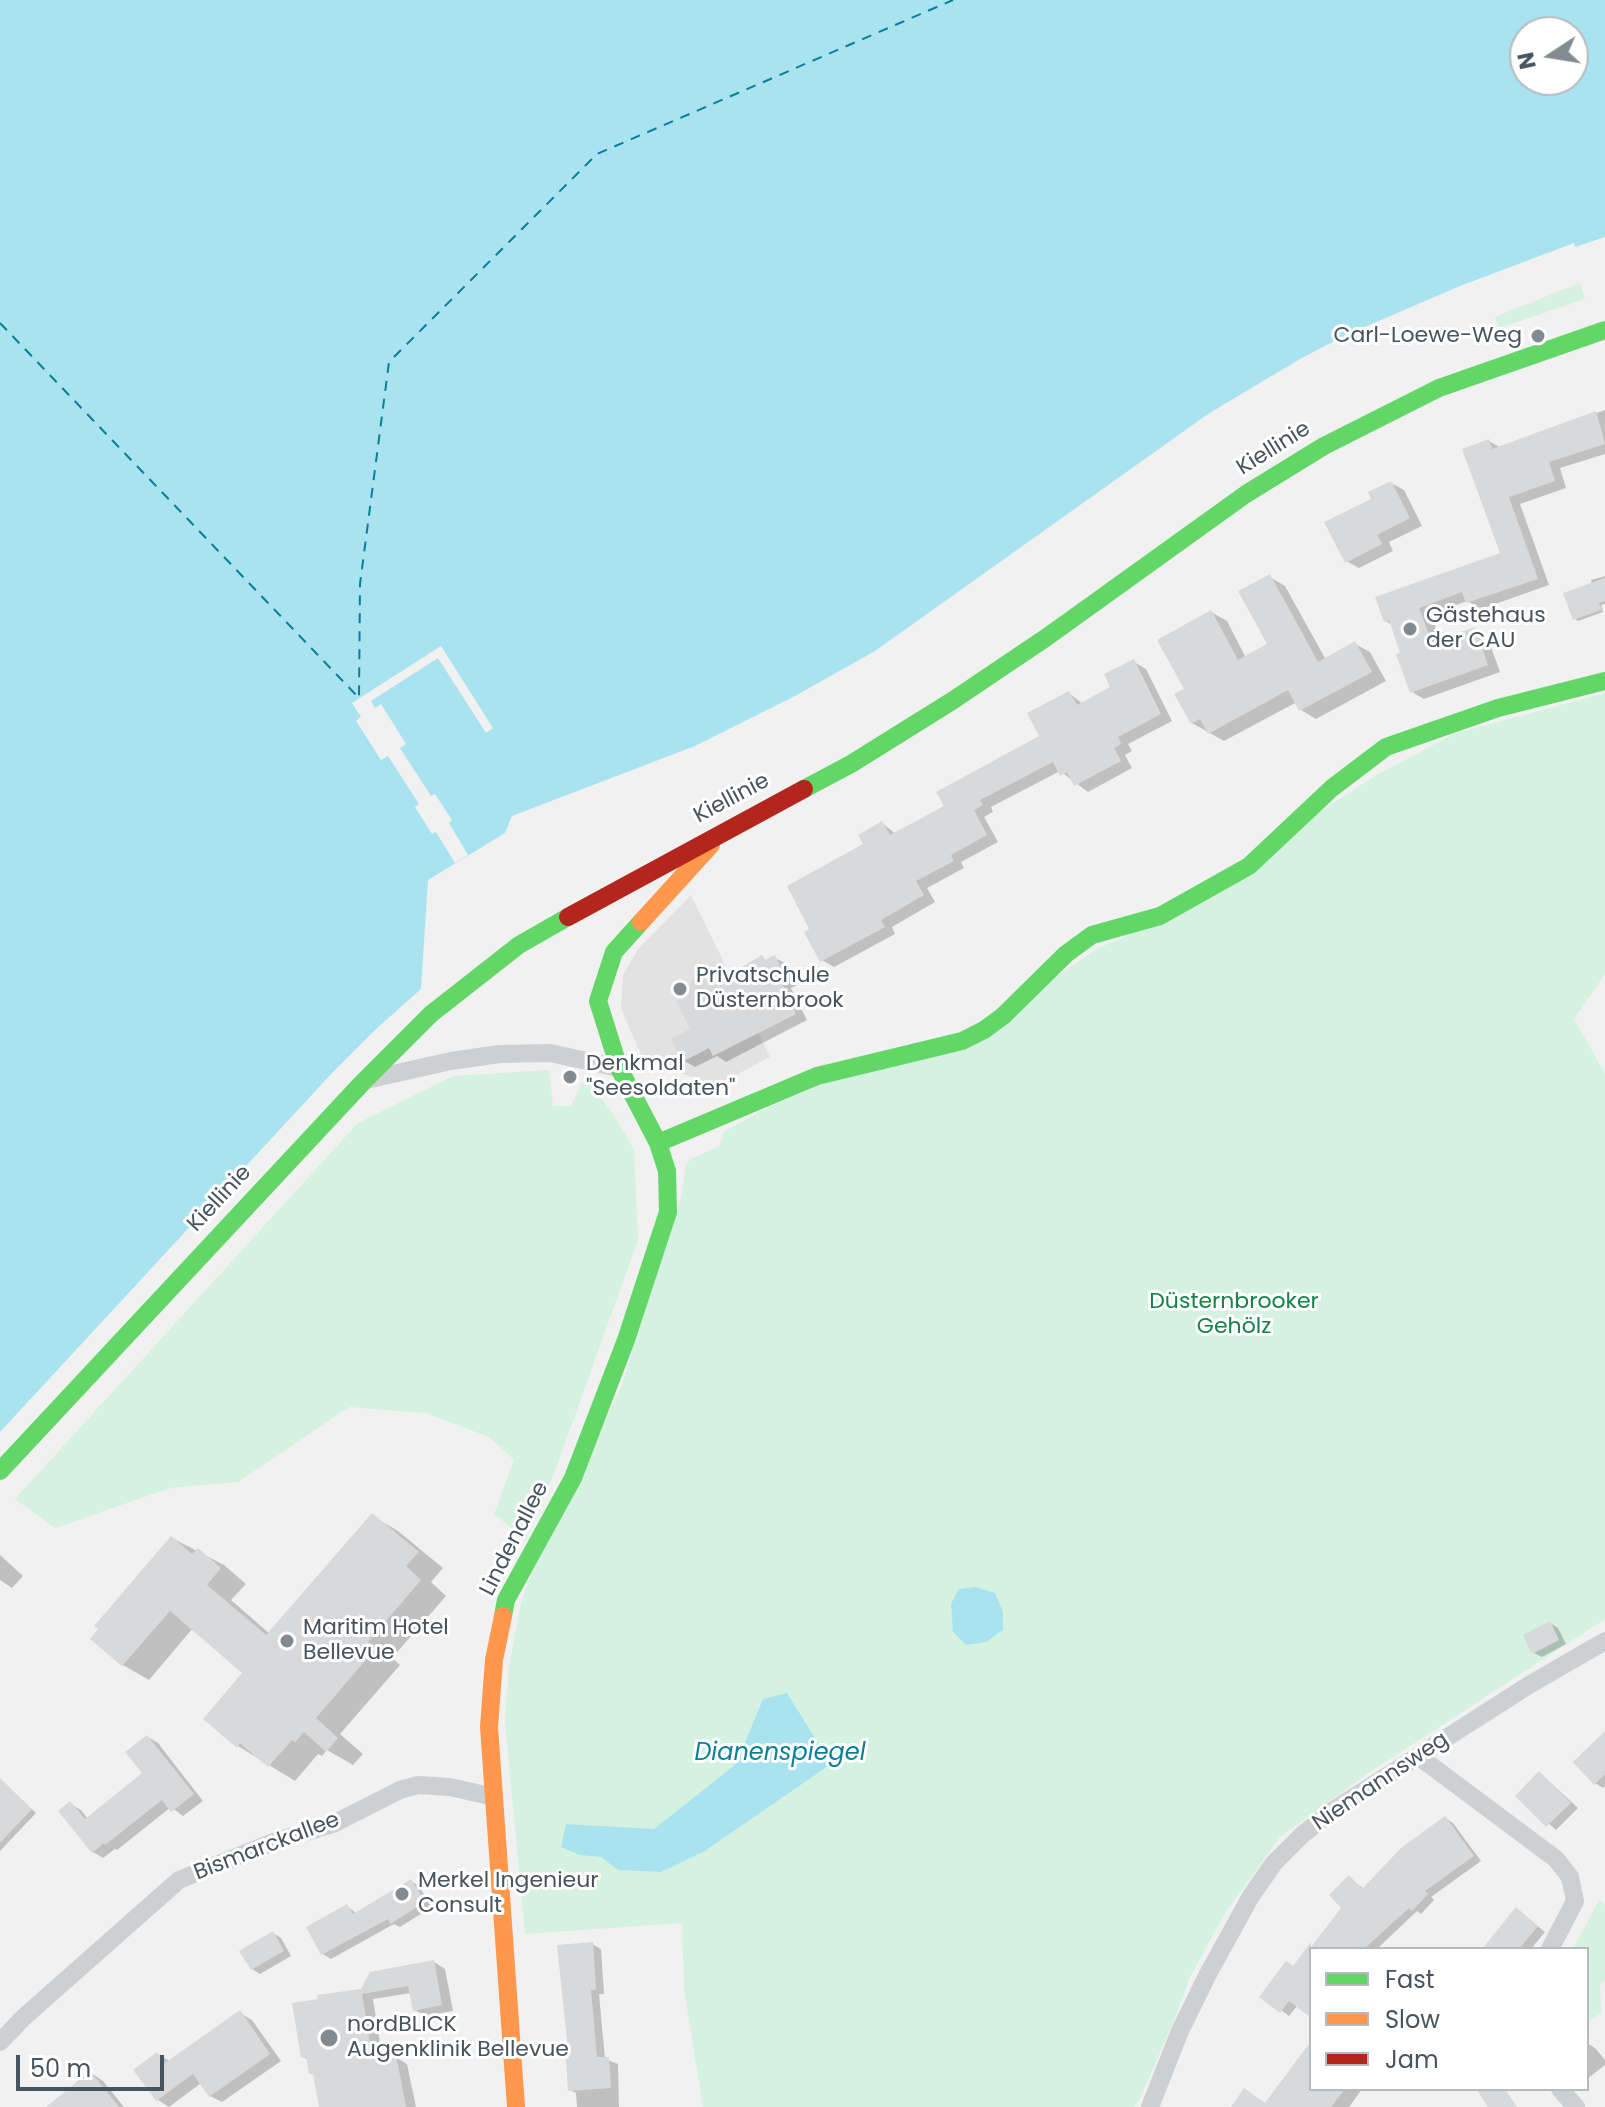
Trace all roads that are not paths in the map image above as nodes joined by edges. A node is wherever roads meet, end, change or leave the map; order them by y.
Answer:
1 (1605, 330) edge
2 (1605, 681) edge
3 (724, 831) junction
4 (619, 1068) junction
5 (364, 1081) junction
6 (658, 1143) junction
7 (0, 1471) edge
8 (1605, 1641) edge
9 (1418, 1756) junction
10 (494, 1797) junction
11 (1551, 1947) edge
12 (0, 2042) edge
13 (1562, 2091) edge
14 (516, 2107) edge
15 (1150, 2107) edge
16 (1576, 2107) edge

1 - 3 street, Kiellinie
2 - 6 street
3 - 4 street, Lindenallee
3 - 5 street, Kiellinie
4 - 5 street
4 - 6 street, Lindenallee
5 - 7 street, Kiellinie
6 - 10 street, Lindenallee
8 - 9 street, Niemannsweg
9 - 11 street
9 - 15 street, Niemannsweg
10 - 12 street, Bismarckallee
10 - 14 street, Lindenallee
13 - 16 street

